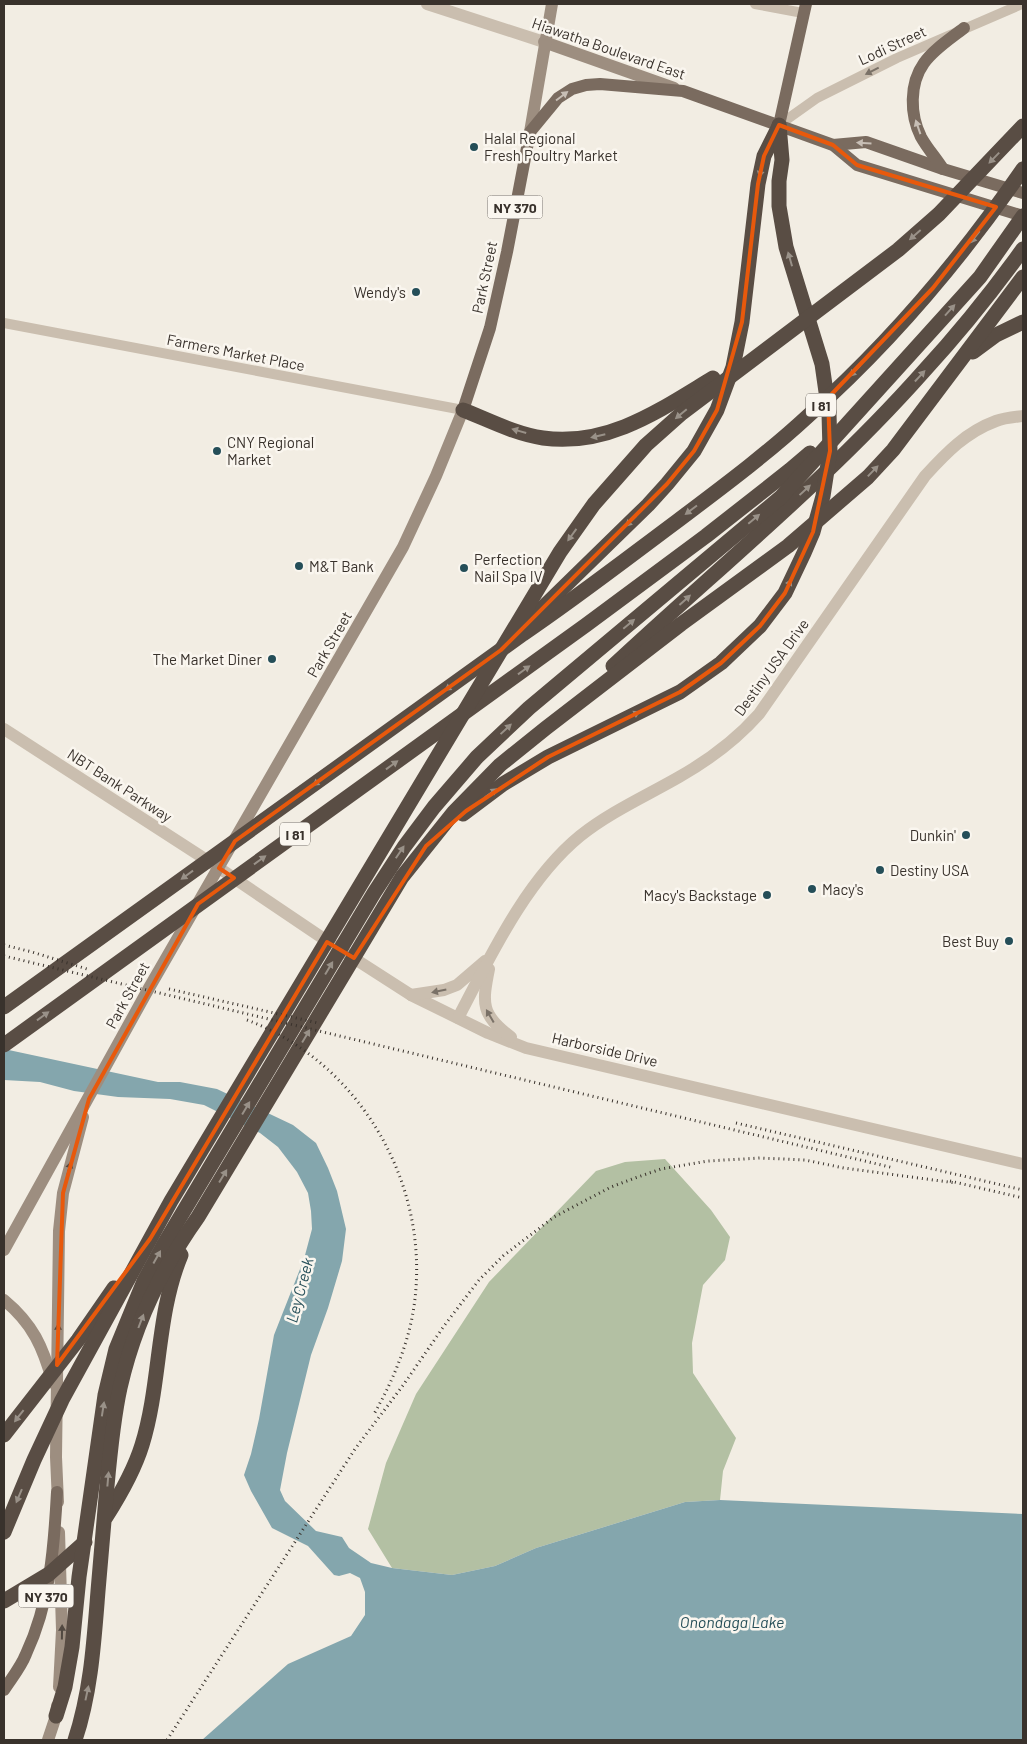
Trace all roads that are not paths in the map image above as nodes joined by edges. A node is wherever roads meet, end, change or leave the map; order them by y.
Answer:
1 (427, 4) edge
2 (552, 4) edge
3 (755, 4) edge
4 (1022, 4) edge
5 (805, 9) edge
6 (964, 28) junction
7 (544, 42) junction
8 (683, 91) junction
9 (779, 125) junction
10 (1023, 126) edge
11 (530, 132) junction
12 (833, 145) junction
13 (943, 169) junction
14 (1023, 169) edge
15 (1023, 193) edge
16 (1023, 216) edge
17 (1023, 249) edge
18 (1023, 277) edge
19 (1023, 322) edge
20 (4, 323) edge
21 (775, 342) junction
22 (906, 360) junction
23 (954, 370) junction
24 (463, 410) junction
25 (1023, 416) edge
26 (491, 658) junction
27 (546, 728) junction
28 (4, 729) edge
29 (426, 846) junction
30 (219, 868) junction
31 (367, 889) junction
32 (491, 956) junction
33 (411, 995) junction
34 (4, 1008) edge
35 (458, 1018) junction
36 (4, 1045) edge
37 (526, 1048) junction
38 (89, 1099) junction
39 (1023, 1164) edge
40 (191, 1213) junction
41 (150, 1239) junction
42 (4, 1250) edge
43 (4, 1300) edge
44 (57, 1397) junction
45 (4, 1436) edge
46 (57, 1492) junction
47 (4, 1532) edge
48 (4, 1601) edge
49 (4, 1690) edge
50 (56, 1716) junction
51 (48, 1740) edge
52 (75, 1740) edge

1 - 7 street, Hiawatha Boulevard East
2 - 7 main road, Park Street / NY 370
3 - 5 street
4 - 6 street, Lodi Street
5 - 9 main road
6 -> 9 street, Lodi Street
13 -> 6 main road
7 - 8 main road, Hiawatha Boulevard East
7 - 11 main road, Park Street / NY 370
8 - 9 main road, Hiawatha Boulevard East
11 -> 8 main road
9 - 12 main road, Hiawatha Boulevard East
9 -> 26 highway
29 -> 9 highway
10 -> 21 highway
11 - 24 main road, Park Street / NY 370
13 -> 12 main road
12 - 16 main road
13 - 15 main road
14 -> 26 highway, I 81
22 -> 16 highway, I 81
27 -> 17 highway
18 - 23 highway
19 - 23 highway
20 - 24 street, Farmers Market Place
21 -> 24 highway
21 -> 31 highway
31 -> 22 highway
36 -> 22 highway, I 81
27 -> 23 highway
24 - 30 main road, Park Street / NY 370
25 - 32 street, Destiny USA Drive
26 -> 34 highway, I 81
27 - 29 highway
28 - 30 street, NBT Bank Parkway
40 -> 29 highway
30 - 33 street, Harborside Drive
30 - 38 main road, Park Street / NY 370
40 -> 31 highway
31 - 41 highway
32 -> 33 street
32 - 35 street, Destiny USA Drive
37 -> 32 street
33 - 35 street, Harborside Drive
35 - 37 street, Harborside Drive
37 - 39 street, Harborside Drive
38 - 42 main road, Park Street / NY 370
44 -> 38 main road, NY 370
40 - 48 highway
50 -> 40 highway
52 -> 40 highway
41 -> 45 highway
41 -> 47 highway
43 - 44 main road, NY 370
44 - 46 main road, NY 370
46 - 49 main road, NY 370
50 -> 46 main road
50 - 51 main road

